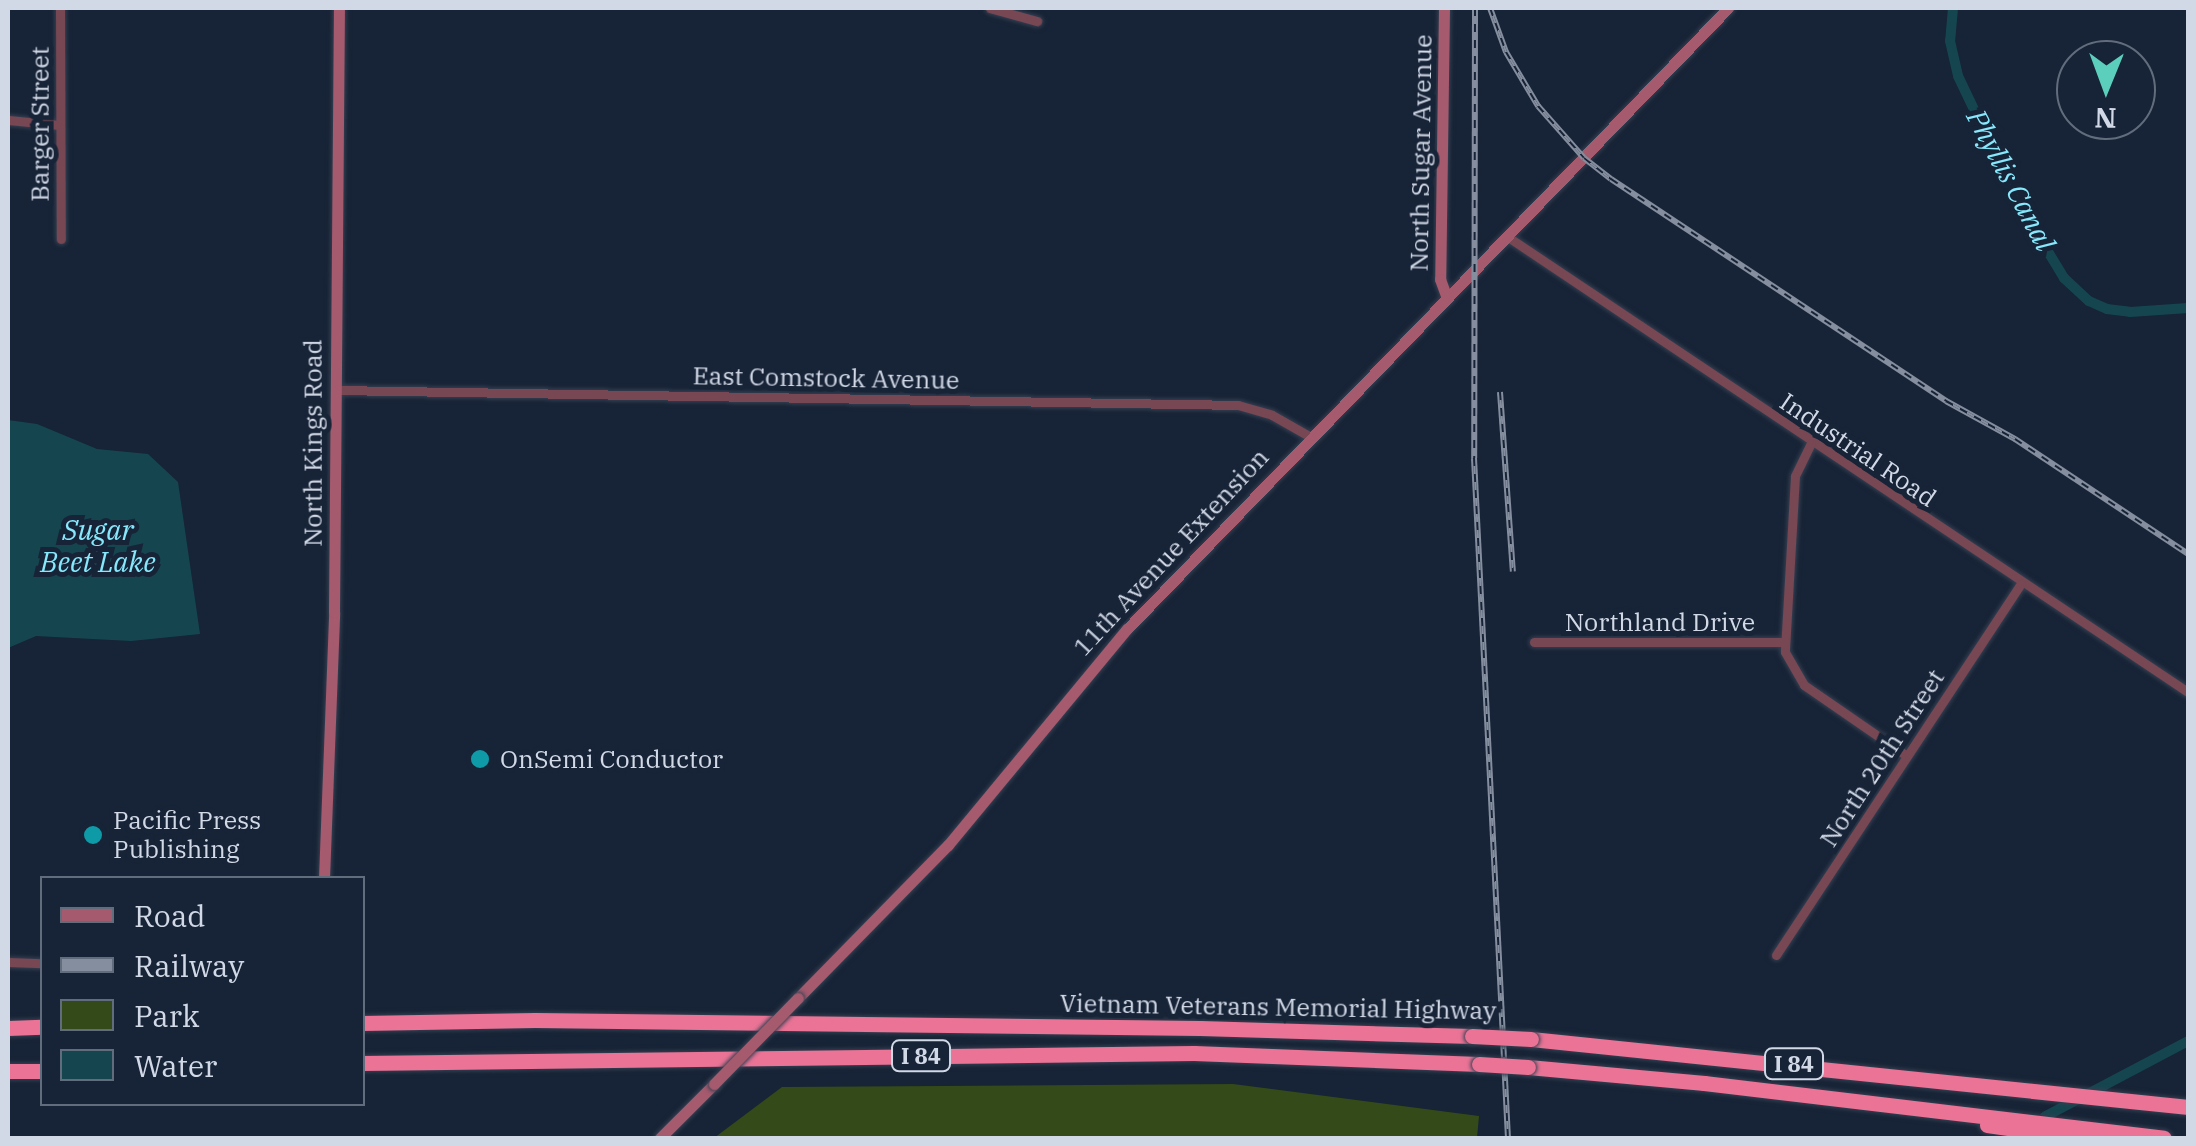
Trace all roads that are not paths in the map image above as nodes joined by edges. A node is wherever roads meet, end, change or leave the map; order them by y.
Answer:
1 (60, 8) edge
2 (339, 8) edge
3 (990, 8) edge
4 (1444, 8) edge
5 (1728, 8) edge
6 (1037, 21) dead end
7 (8, 120) edge
8 (60, 125) junction
9 (1508, 237) junction
10 (61, 240) dead end
11 (1447, 298) junction
12 (336, 390) junction
13 (1309, 436) junction
14 (1811, 443) junction
15 (2021, 583) junction
16 (1534, 642) dead end
17 (1785, 642) junction
18 (2188, 692) edge
19 (1907, 756) junction
20 (324, 876) edge
21 (1776, 955) dead end
22 (8, 962) edge
23 (40, 963) edge
24 (365, 1022) edge
25 (40, 1027) edge
26 (8, 1028) edge
27 (365, 1063) edge
28 (40, 1070) edge
29 (8, 1071) edge
30 (1865, 1101) junction
31 (2188, 1103) edge
32 (2058, 1130) junction
33 (660, 1138) edge
34 (2077, 1138) edge
35 (2164, 1138) edge

1 - 8 street, Barger Street
2 - 12 street, North Kings Road
3 - 6 street
4 - 11 street, North Sugar Avenue
5 - 9 street, 11th Avenue Extension
7 - 8 street
8 - 10 street, Barger Street
9 - 11 street, 11th Avenue Extension
9 - 14 street, Industrial Road
11 - 13 street, 11th Avenue Extension
12 - 13 street, East Comstock Avenue
12 - 20 street, North Kings Road
13 - 33 street, 11th Avenue Extension, bridge
14 - 15 street, Industrial Road
14 - 17 street
15 - 18 street, Industrial Road
15 - 19 street, North 20th Street
16 - 17 street, Northland Drive
17 - 19 street
19 - 21 street, North 20th Street
22 - 23 street
24 - 31 highway, Vietnam Veterans Memorial Highway / I 84, bridge
25 - 26 highway
27 - 30 highway, Vietnam Veterans Memorial Highway / I 84, bridge
28 - 29 highway
30 - 32 highway, I 84
30 - 32 highway
32 - 34 highway
32 - 35 highway, I 84

